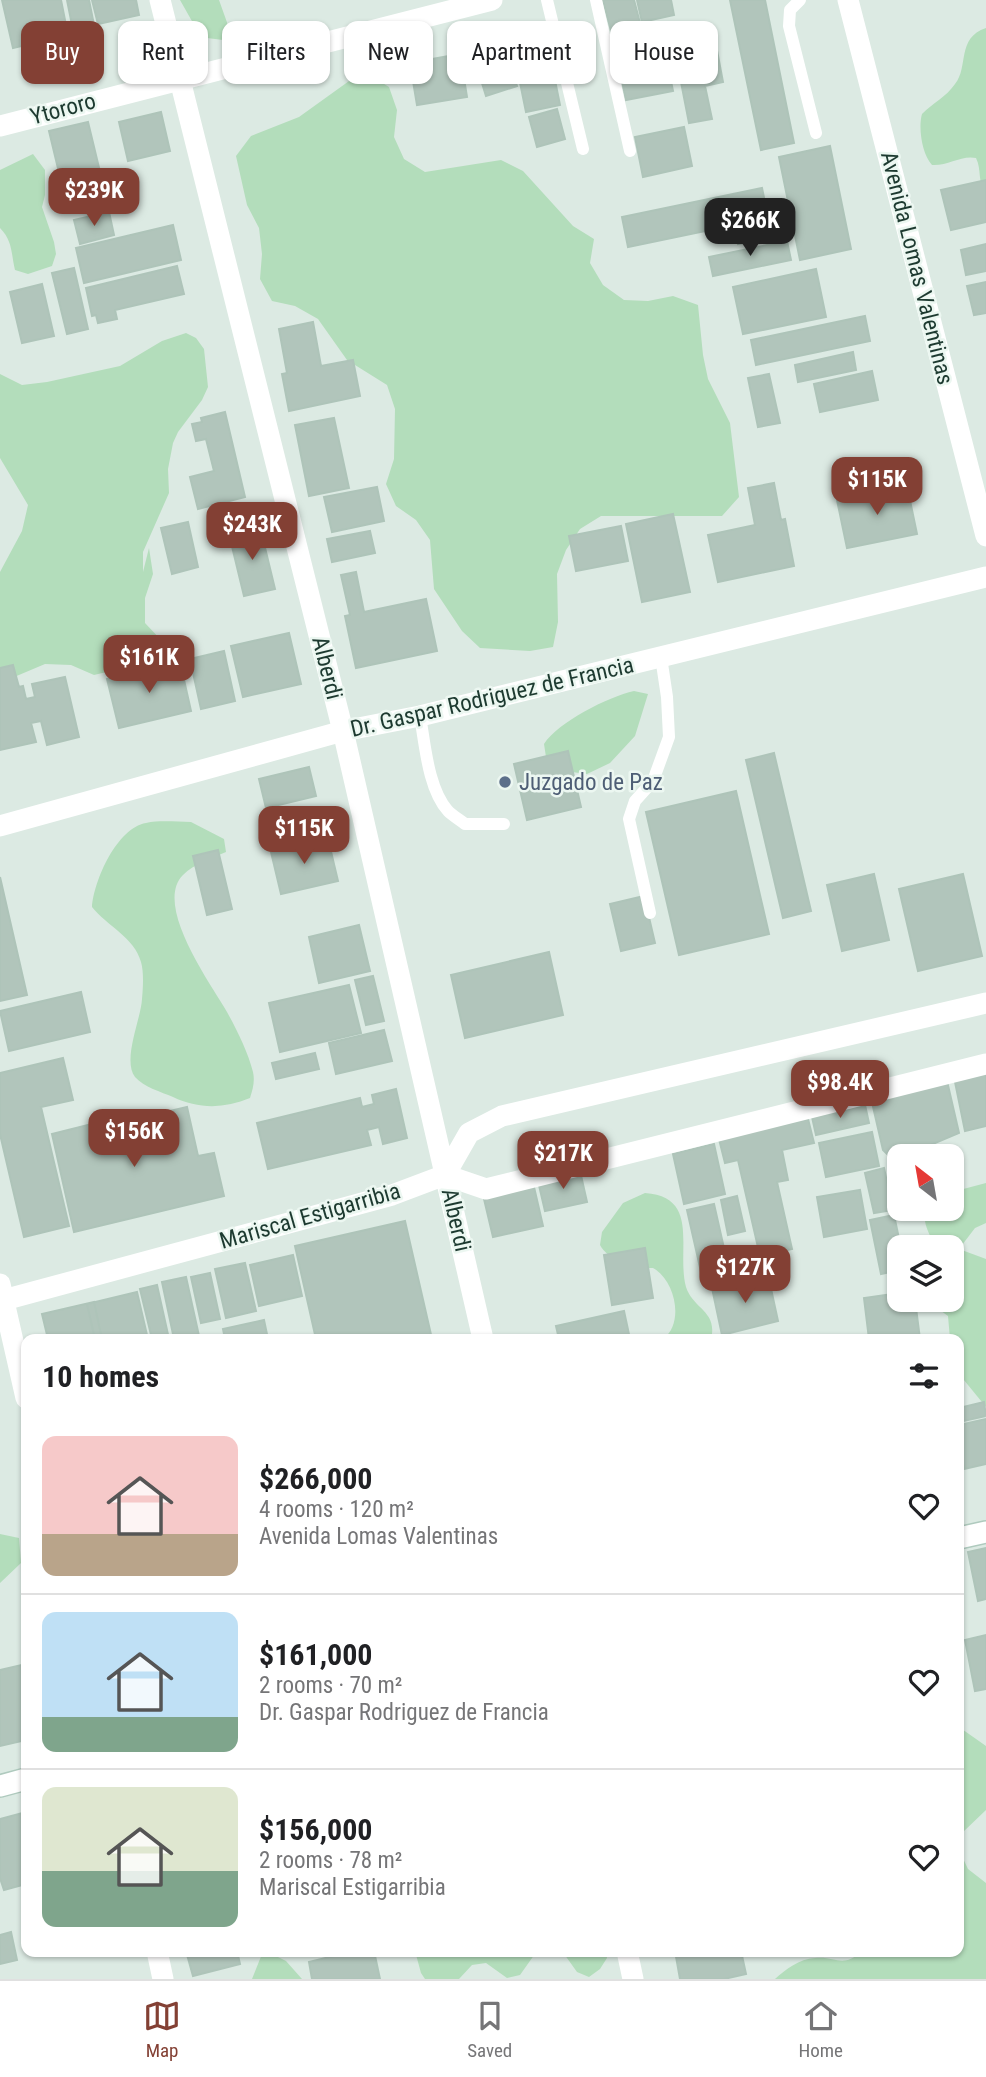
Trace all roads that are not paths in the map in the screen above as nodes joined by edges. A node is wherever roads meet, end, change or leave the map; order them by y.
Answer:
1 (160, 0) edge
2 (492, 0) edge
3 (547, 0) edge
4 (596, 0) edge
5 (800, 0) edge
6 (848, 0) edge
7 (165, 21) edge
8 (208, 71) edge
9 (157, 84) edge
10 (181, 84) edge
11 (0, 126) edge
12 (816, 133) dead end
13 (583, 149) dead end
14 (630, 150) dead end
15 (986, 536) edge
16 (986, 576) edge
17 (661, 657) junction
18 (420, 716) junction
19 (344, 732) junction
20 (504, 824) dead end
21 (0, 826) edge
22 (650, 913) dead end
23 (986, 1003) edge
24 (986, 1064) edge
25 (445, 1175) junction
26 (1, 1295) edge
27 (482, 1334) edge
28 (21, 1377) edge
29 (986, 1532) edge
30 (964, 1537) edge
31 (21, 1780) edge
32 (0, 1786) edge
33 (158, 1957) edge
34 (628, 1957) edge
35 (163, 1979) edge
36 (633, 1979) edge

1 - 7 street, Alberdi
2 - 8 street, Ytororo
3 - 13 lane
4 - 14 lane
5 - 12 lane
6 - 15 street, Avenida Lomas Valentinas
9 - 11 street, Ytororo
10 - 19 street, Alberdi
16 - 17 street, Dr. Gaspar Rodriguez de Francia
17 - 18 street, Dr. Gaspar Rodriguez de Francia
17 - 22 lane
18 - 19 street, Dr. Gaspar Rodriguez de Francia
18 - 20 lane
19 - 21 street, Dr. Gaspar Rodriguez de Francia
19 - 25 street, Alberdi
23 - 25 street
24 - 25 street
25 - 26 street, Mariscal Estigarribia
25 - 27 street, Alberdi
26 - 28 street
29 - 30 street
31 - 32 street
33 - 35 street
34 - 36 street

